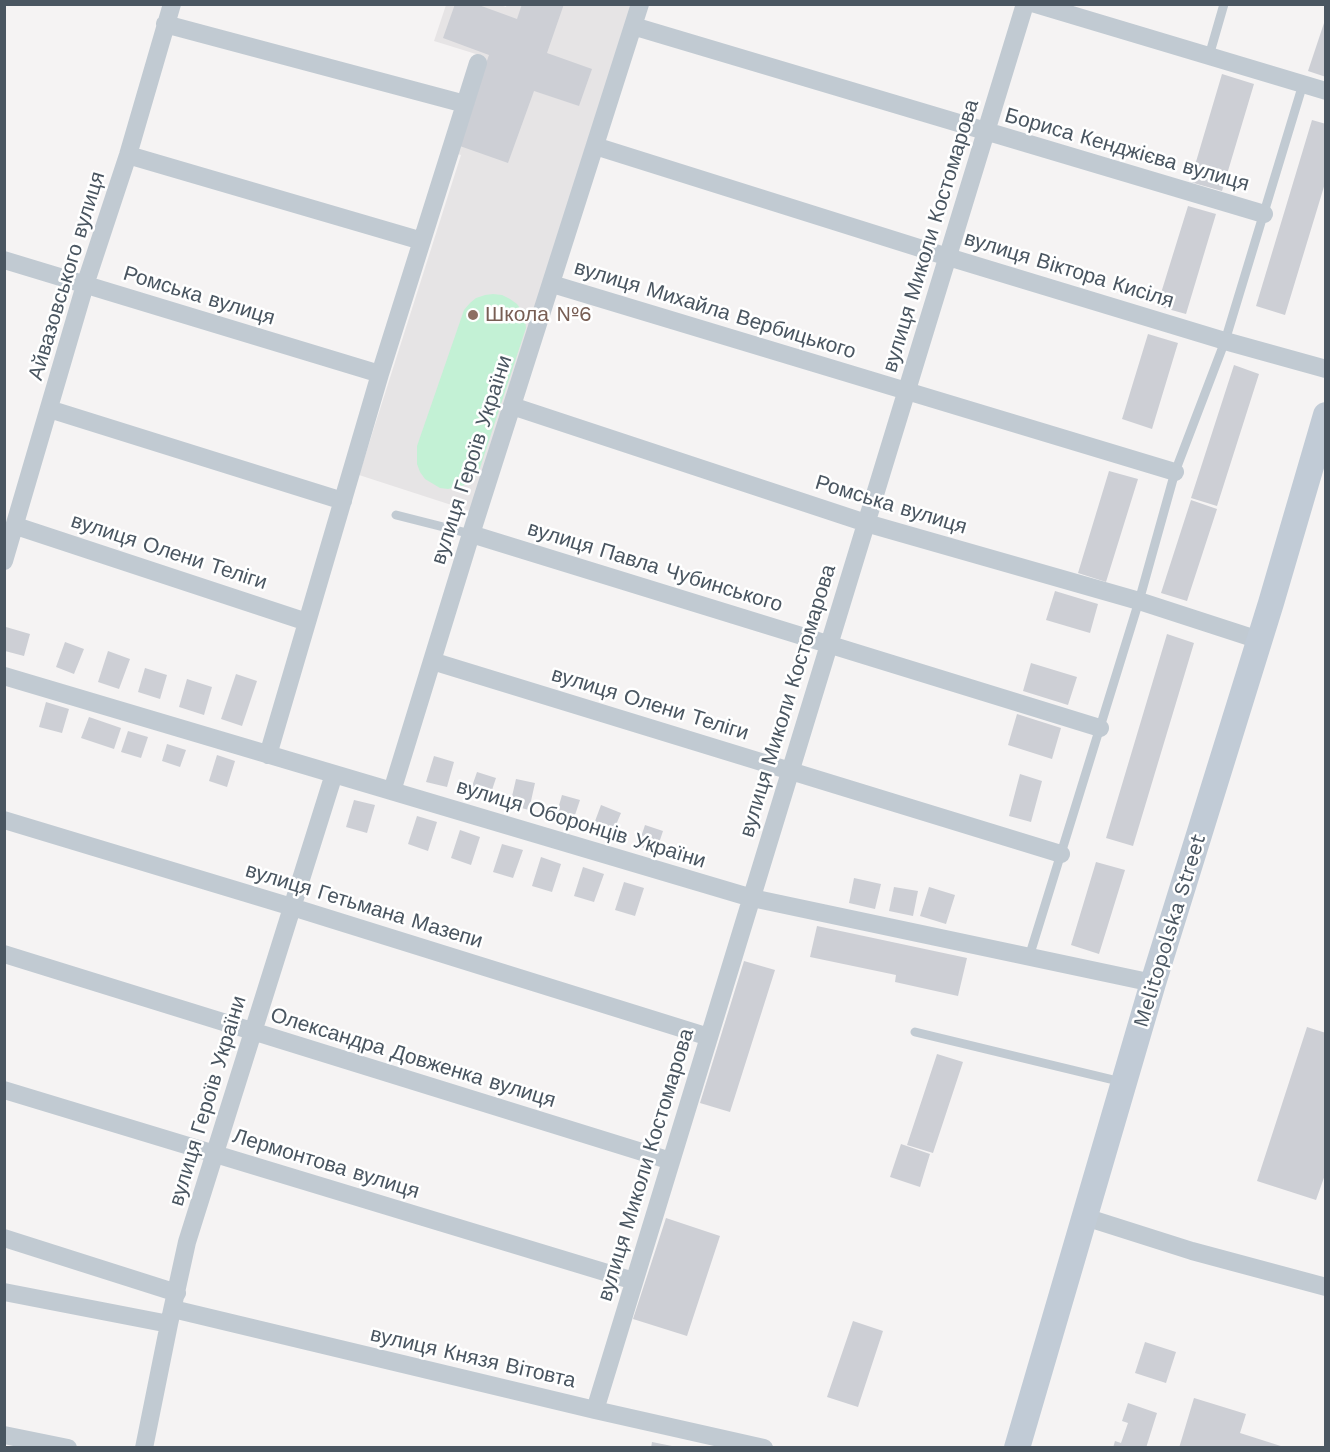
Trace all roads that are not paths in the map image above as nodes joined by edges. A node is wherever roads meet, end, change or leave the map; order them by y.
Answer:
1 (172, 4) edge
2 (640, 4) edge
3 (1025, 4) edge
4 (1035, 4) edge
5 (1224, 4) edge
6 (165, 24) junction
7 (633, 27) junction
8 (1209, 56) junction
9 (478, 63) dead end
10 (1303, 84) junction
11 (1326, 91) edge
12 (465, 104) junction
13 (986, 132) junction
14 (595, 146) junction
15 (128, 155) junction
16 (1264, 214) junction
17 (422, 242) junction
18 (948, 257) junction
19 (4, 260) edge
20 (552, 284) junction
21 (85, 285) junction
22 (1226, 341) junction
23 (1326, 369) edge
24 (380, 374) junction
25 (907, 392) junction
26 (512, 406) junction
27 (49, 409) junction
28 (1324, 426) edge
29 (1175, 472) junction
30 (343, 501) junction
31 (396, 515) dead end
32 (866, 523) junction
33 (16, 526) junction
34 (471, 534) junction
35 (4, 561) edge
36 (1139, 601) junction
37 (307, 622) junction
38 (1259, 640) junction
39 (829, 645) junction
40 (432, 661) junction
41 (4, 676) edge
42 (1100, 728) junction
43 (268, 755) junction
44 (790, 771) junction
45 (334, 774) junction
46 (392, 791) junction
47 (4, 820) edge
48 (1061, 854) junction
49 (752, 898) junction
50 (292, 907) junction
51 (4, 954) edge
52 (1029, 957) junction
53 (1153, 983) junction
54 (253, 1031) junction
55 (915, 1032) dead end
56 (709, 1036) junction
57 (1124, 1083) junction
58 (4, 1090) edge
59 (215, 1154) junction
60 (671, 1161) junction
61 (1085, 1217) junction
62 (4, 1238) edge
63 (634, 1281) junction
64 (1326, 1287) edge
65 (4, 1292) edge
66 (173, 1309) junction
67 (595, 1410) junction
68 (4, 1435) edge
69 (68, 1448) edge
70 (144, 1448) edge
71 (764, 1448) edge
72 (1017, 1448) edge

1 - 6 street, Айвазовського вулиця
2 - 7 street, вулиця Героїв України
3 - 13 street, вулиця Миколи Костомарова
4 - 8 street
5 - 8 lane
6 - 12 street
6 - 15 street, Айвазовського вулиця
7 - 13 street, Бориса Кенджієва вулиця
7 - 14 street, вулиця Героїв України
8 - 10 street
9 - 12 street
10 - 11 street
10 - 16 lane
12 - 17 street
13 - 16 street, Бориса Кенджієва вулиця
13 - 18 street, вулиця Миколи Костомарова
14 - 18 street, вулиця Віктора Кисіля
14 - 20 street, вулиця Героїв України
15 - 17 street
15 - 21 street, Айвазовського вулиця
16 - 22 lane
17 - 24 street
18 - 22 street, вулиця Віктора Кисіля
18 - 25 street, вулиця Миколи Костомарова
19 - 21 street, Ромська вулиця
20 - 25 street, вулиця Михайла Вербицького
20 - 26 street, вулиця Героїв України
21 - 24 street, Ромська вулиця
21 - 27 street, Айвазовського вулиця
22 - 23 street, вулиця Віктора Кисіля
22 - 29 lane
24 - 30 street
25 - 29 street, вулиця Михайла Вербицького
25 - 32 street, вулиця Миколи Костомарова
26 - 32 street, Ромська вулиця
26 - 34 street, вулиця Героїв України
27 - 30 street
27 - 33 street, Айвазовського вулиця
28 - 38 main road, Melitopolska Street
29 - 36 lane
30 - 37 street
31 - 34 lane
32 - 36 street, Ромська вулиця
32 - 39 street, вулиця Миколи Костомарова
33 - 35 street, Айвазовського вулиця
33 - 37 street, вулиця Олени Теліги
34 - 39 street, вулиця Павла Чубинського
34 - 40 street, вулиця Героїв України
36 - 38 street, Ромська вулиця
36 - 42 lane
37 - 43 street
38 - 53 main road, Melitopolska Street
39 - 42 street, вулиця Павла Чубинського
39 - 44 street, вулиця Миколи Костомарова
40 - 44 street, вулиця Олени Теліги
40 - 46 street, вулиця Героїв України
41 - 43 street, вулиця Оборонців України
42 - 48 lane
43 - 45 street, вулиця Оборонців України
44 - 48 street, вулиця Олени Теліги
44 - 49 street, вулиця Миколи Костомарова
45 - 46 street, вулиця Оборонців України
45 - 50 street, вулиця Героїв України
46 - 49 street, вулиця Оборонців України
47 - 50 street, вулиця Гетьмана Мазепи
48 - 52 lane
49 - 52 street, вулиця Оборонців України
49 - 56 street, вулиця Миколи Костомарова
50 - 54 street, вулиця Героїв України
50 - 56 street, вулиця Гетьмана Мазепи
51 - 54 street, Олександра Довженка вулиця
52 - 53 street, вулиця Оборонців України
53 - 57 main road, Melitopolska Street
54 - 59 street, вулиця Героїв України
54 - 60 street, Олександра Довженка вулиця
55 - 57 lane
56 - 60 street, вулиця Миколи Костомарова
57 - 61 main road, Melitopolska Street
58 - 59 street, Лермонтова вулиця
59 - 63 street, Лермонтова вулиця
59 - 66 street, вулиця Героїв України
60 - 63 street, вулиця Миколи Костомарова
61 - 64 street
61 - 72 main road, Melitopolska Street
62 - 66 street, вулиця Князя Вітовта
63 - 67 street, вулиця Миколи Костомарова
65 - 66 street, вулиця Князя Вітовта
66 - 67 street, вулиця Князя Вітовта
66 - 70 street, вулиця Героїв України
67 - 71 street, вулиця Князя Вітовта
68 - 69 street

